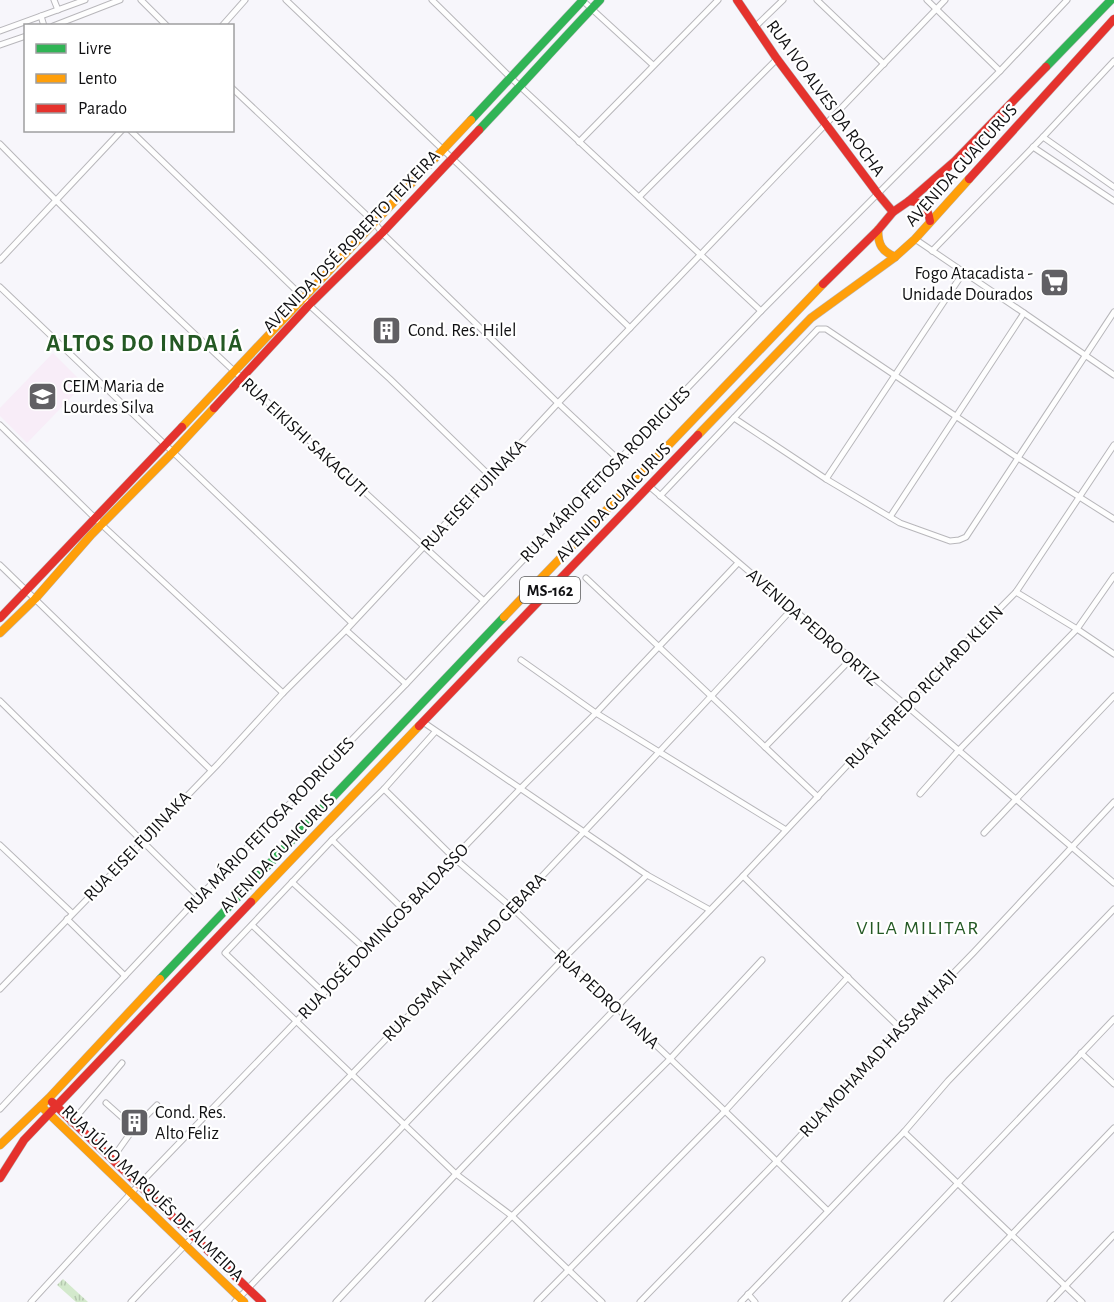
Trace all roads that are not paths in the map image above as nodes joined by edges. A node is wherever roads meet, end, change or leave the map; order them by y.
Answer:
1 (54, 0) edge
2 (86, 0) edge
3 (120, 0) edge
4 (141, 0) edge
5 (245, 0) edge
6 (286, 0) edge
7 (432, 0) edge
8 (582, 0) edge
9 (600, 0) edge
10 (718, 0) edge
11 (737, 0) edge
12 (783, 0) edge
13 (817, 0) edge
14 (927, 0) edge
15 (945, 0) edge
16 (1066, 0) edge
17 (1111, 0) edge
18 (591, 9) junction
19 (937, 9) junction
20 (58, 10) junction
21 (41, 16) junction
22 (1114, 19) edge
23 (43, 24) edge
24 (58, 24) edge
25 (165, 24) edge
26 (224, 24) edge
27 (756, 26) junction
28 (0, 31) edge
29 (24, 37) edge
30 (0, 45) edge
31 (777, 59) junction
32 (1114, 61) edge
33 (884, 64) junction
34 (653, 65) junction
35 (1000, 71) junction
36 (511, 78) junction
37 (521, 86) junction
38 (234, 90) edge
39 (826, 124) junction
40 (120, 132) edge
41 (132, 132) edge
42 (1043, 137) junction
43 (579, 141) junction
44 (0, 144) edge
45 (1033, 147) junction
46 (444, 150) junction
47 (453, 158) junction
48 (1114, 187) edge
49 (878, 194) junction
50 (639, 196) junction
51 (55, 201) junction
52 (909, 201) junction
53 (1114, 201) edge
54 (893, 212) junction
55 (930, 220) junction
56 (375, 223) junction
57 (878, 230) junction
58 (382, 233) junction
59 (915, 239) junction
60 (932, 251) junction
61 (701, 255) junction
62 (895, 257) junction
63 (0, 260) edge
64 (963, 273) junction
65 (0, 287) edge
66 (306, 301) junction
67 (761, 311) junction
68 (1024, 312) junction
69 (1114, 312) edge
70 (630, 328) junction
71 (1085, 356) junction
72 (233, 371) junction
73 (896, 375) junction
74 (1114, 375) edge
75 (242, 378) junction
76 (558, 403) junction
77 (957, 417) junction
78 (734, 418) junction
79 (0, 424) edge
80 (165, 445) junction
81 (1114, 445) edge
82 (173, 452) junction
83 (1018, 458) junction
84 (619, 460) junction
85 (490, 476) junction
86 (826, 479) junction
87 (649, 486) junction
88 (660, 496) junction
89 (1079, 498) junction
90 (96, 517) junction
91 (890, 517) junction
92 (1114, 519) edge
93 (102, 525) junction
94 (424, 547) junction
95 (738, 563) junction
96 (0, 565) edge
97 (1114, 576) edge
98 (586, 578) dead end
99 (27, 591) junction
100 (1016, 592) junction
101 (35, 599) junction
102 (484, 601) junction
103 (792, 609) junction
104 (0, 618) edge
105 (352, 623) junction
106 (1077, 629) junction
107 (346, 630) junction
108 (0, 633) edge
109 (658, 648) junction
110 (1114, 654) edge
111 (851, 659) junction
112 (521, 660) dead end
113 (406, 684) junction
114 (283, 693) junction
115 (1114, 696) edge
116 (711, 697) junction
117 (0, 701) edge
118 (904, 705) junction
119 (596, 712) junction
120 (423, 722) junction
121 (435, 732) junction
122 (765, 747) junction
123 (958, 751) junction
124 (659, 752) junction
125 (211, 770) junction
126 (384, 789) junction
127 (520, 789) junction
128 (921, 794) dead end
129 (818, 796) junction
130 (1015, 800) junction
131 (1114, 802) edge
132 (786, 830) junction
133 (584, 833) junction
134 (984, 833) dead end
135 (143, 840) junction
136 (332, 840) junction
137 (0, 845) edge
138 (1071, 848) junction
139 (454, 858) junction
140 (647, 875) junction
141 (743, 876) junction
142 (292, 882) junction
143 (1114, 883) edge
144 (199, 897) junction
145 (511, 908) junction
146 (1114, 909) edge
147 (404, 910) junction
148 (710, 910) junction
149 (72, 913) junction
150 (67, 919) junction
151 (252, 925) junction
152 (366, 950) junction
153 (564, 958) junction
154 (762, 960) dead end
155 (125, 976) junction
156 (848, 977) junction
157 (1, 986) edge
158 (324, 993) junction
159 (616, 1008) junction
160 (1114, 1019) edge
161 (297, 1020) junction
162 (900, 1028) junction
163 (1082, 1053) junction
164 (670, 1059) junction
165 (122, 1063) dead end
166 (352, 1074) junction
167 (1114, 1084) edge
168 (49, 1098) junction
169 (106, 1102) dead end
170 (156, 1105) dead end
171 (41, 1106) junction
172 (56, 1106) junction
173 (0, 1109) edge
174 (725, 1111) junction
175 (49, 1113) junction
176 (72, 1122) junction
177 (404, 1125) junction
178 (134, 1128) junction
179 (1114, 1128) edge
180 (65, 1129) junction
181 (904, 1132) junction
182 (0, 1145) edge
183 (112, 1159) junction
184 (777, 1161) junction
185 (456, 1174) junction
186 (0, 1178) edge
187 (958, 1182) junction
188 (139, 1186) junction
189 (132, 1192) junction
190 (828, 1211) junction
191 (512, 1216) junction
192 (1012, 1234) junction
193 (1114, 1235) edge
194 (192, 1236) junction
195 (184, 1245) junction
196 (568, 1270) junction
197 (1066, 1286) junction
198 (248, 1289) junction
199 (748, 1294) junction
200 (239, 1300) edge
201 (31, 1302) edge
202 (131, 1302) edge
203 (261, 1302) edge
204 (336, 1302) edge
205 (428, 1302) edge
206 (537, 1302) edge
207 (602, 1302) edge
208 (640, 1302) edge
209 (741, 1302) edge
210 (755, 1302) edge
211 (845, 1302) edge
212 (947, 1302) edge
213 (1050, 1302) edge
214 (1082, 1302) edge

1 - 20 street
2 - 20 street
3 - 24 street
4 - 25 street
5 - 26 street
6 - 46 street
7 - 36 street
8 - 18 street
8 - 36 main road, AVENIDA JOSÉ ROBERTO TEIXEIRA
9 - 18 main road, AVENIDA JOSÉ ROBERTO TEIXEIRA
10 - 34 street
11 - 27 main road, RUA IVO ALVES DA ROCHA
12 - 27 street
13 - 33 street
14 - 19 street
15 - 19 street, RUA EISEI FUJINAKA
16 - 35 street, RUA MÁRIO FEITOSA RODRIGUES
17 - 52 main road, AVENIDA GUAICURUS / MS-162
18 - 34 street
18 - 37 main road, AVENIDA JOSÉ ROBERTO TEIXEIRA
19 - 33 street, RUA EISEI FUJINAKA
19 - 35 street
20 - 21 street
21 - 23 street
21 - 28 street
22 - 55 main road, AVENIDA GUAICURUS / MS-162
27 - 31 main road, RUA IVO ALVES DA ROCHA
29 - 30 street
31 - 39 main road, RUA IVO ALVES DA ROCHA
31 - 50 street
32 - 42 street
33 - 39 street, RUA EISEI FUJINAKA
34 - 43 street
35 - 49 street, RUA MÁRIO FEITOSA RODRIGUES
36 - 37 street
36 - 46 main road, AVENIDA JOSÉ ROBERTO TEIXEIRA
37 - 43 street
37 - 47 main road, AVENIDA JOSÉ ROBERTO TEIXEIRA
38 - 56 street
39 - 49 main road, RUA IVO ALVES DA ROCHA
39 - 61 street, RUA EISEI FUJINAKA
40 - 51 street
41 - 66 street
42 - 45 street
42 - 48 street
43 - 50 street
44 - 51 street, RUA EIKISHI SAKAGUTI
45 - 53 street
45 - 60 street
46 - 47 street
46 - 56 main road, AVENIDA JOSÉ ROBERTO TEIXEIRA
47 - 58 main road, AVENIDA JOSÉ ROBERTO TEIXEIRA
47 - 70 street
49 - 54 main road, RUA IVO ALVES DA ROCHA
49 - 67 street, RUA MÁRIO FEITOSA RODRIGUES
50 - 61 street
51 - 63 street
51 - 72 street, RUA EIKISHI SAKAGUTI
52 - 54 main road, AVENIDA GUAICURUS / MS-162
52 - 55 main road
54 - 57 main road, AVENIDA GUAICURUS / MS-162
55 - 59 main road, AVENIDA GUAICURUS / MS-162
56 - 58 street
56 - 66 main road, AVENIDA JOSÉ ROBERTO TEIXEIRA
57 - 62 main road
57 - 168 main road, AVENIDA GUAICURUS / MS-162
58 - 66 main road, AVENIDA JOSÉ ROBERTO TEIXEIRA
58 - 76 street
59 - 60 street
59 - 62 main road, AVENIDA GUAICURUS / MS-162
60 - 64 street
61 - 67 street
61 - 70 street, RUA EISEI FUJINAKA
62 - 87 main road, AVENIDA GUAICURUS / MS-162
64 - 68 street
64 - 73 street
65 - 80 street
66 - 72 main road, AVENIDA JOSÉ ROBERTO TEIXEIRA
66 - 75 main road, AVENIDA JOSÉ ROBERTO TEIXEIRA
66 - 85 street
67 - 84 street, RUA MÁRIO FEITOSA RODRIGUES
68 - 71 street
68 - 77 street
69 - 71 street
70 - 76 street, RUA EISEI FUJINAKA
71 - 74 street
71 - 83 street
72 - 75 street, RUA EIKISHI SAKAGUTI
72 - 80 main road, AVENIDA JOSÉ ROBERTO TEIXEIRA
73 - 77 street
73 - 78 street
73 - 86 street
75 - 82 main road, AVENIDA JOSÉ ROBERTO TEIXEIRA
75 - 94 street, RUA EIKISHI SAKAGUTI
76 - 84 street
76 - 85 street, RUA EISEI FUJINAKA
77 - 83 street
77 - 91 street
78 - 86 street
78 - 88 street
79 - 90 street
80 - 82 street
80 - 90 main road, AVENIDA JOSÉ ROBERTO TEIXEIRA
81 - 89 street, RUA ALFREDO RICHARD KLEIN
82 - 93 main road, AVENIDA JOSÉ ROBERTO TEIXEIRA
82 - 105 street
83 - 89 street
83 - 91 street
84 - 102 street, RUA MÁRIO FEITOSA RODRIGUES
85 - 94 street, RUA EISEI FUJINAKA
86 - 91 street
87 - 88 street, AVENIDA PEDRO ORTIZ
87 - 120 main road, AVENIDA GUAICURUS / MS-162
88 - 95 street, AVENIDA PEDRO ORTIZ
89 - 92 street
89 - 100 street, RUA ALFREDO RICHARD KLEIN
90 - 93 street
90 - 99 main road, AVENIDA JOSÉ ROBERTO TEIXEIRA
93 - 101 main road, AVENIDA JOSÉ ROBERTO TEIXEIRA
93 - 114 street
94 - 102 street, RUA EIKISHI SAKAGUTI
94 - 105 street, RUA EISEI FUJINAKA
95 - 103 street, AVENIDA PEDRO ORTIZ
95 - 109 street, RUA JOSÉ DOMINGOS BALDASSO
96 - 99 street
97 - 106 street
98 - 109 street
99 - 101 street
99 - 104 main road, AVENIDA JOSÉ ROBERTO TEIXEIRA
100 - 106 street
100 - 118 street, RUA ALFREDO RICHARD KLEIN
101 - 108 main road, AVENIDA JOSÉ ROBERTO TEIXEIRA
101 - 125 street
102 - 113 street, RUA MÁRIO FEITOSA RODRIGUES
103 - 111 street, AVENIDA PEDRO ORTIZ
103 - 116 street, RUA OSMAN AHAMAD GEBARA
105 - 107 street, RUA EISEI FUJINAKA
106 - 110 street
106 - 123 street
107 - 113 street
107 - 114 street, RUA EISEI FUJINAKA
109 - 116 street
109 - 119 street, RUA JOSÉ DOMINGOS BALDASSO
111 - 118 street, AVENIDA PEDRO ORTIZ
111 - 122 street
112 - 119 street
113 - 144 street, RUA MÁRIO FEITOSA RODRIGUES
114 - 125 street, RUA EISEI FUJINAKA
115 - 130 street
116 - 122 street
116 - 124 street, RUA OSMAN AHAMAD GEBARA
117 - 135 street
118 - 123 street, AVENIDA PEDRO ORTIZ
118 - 129 street, RUA ALFREDO RICHARD KLEIN
119 - 124 street
119 - 127 street, RUA JOSÉ DOMINGOS BALDASSO
120 - 121 street
120 - 172 main road, AVENIDA GUAICURUS / MS-162
121 - 126 street
121 - 127 street
122 - 129 street
123 - 128 street
123 - 130 street, AVENIDA PEDRO ORTIZ
124 - 132 street
124 - 133 street, RUA OSMAN AHAMAD GEBARA
125 - 135 street, RUA EISEI FUJINAKA
126 - 136 street
126 - 139 street, RUA PEDRO VIANA
127 - 133 street
127 - 139 street, RUA JOSÉ DOMINGOS BALDASSO
129 - 132 street, RUA ALFREDO RICHARD KLEIN
130 - 134 street
130 - 138 street, AVENIDA PEDRO ORTIZ
131 - 138 street, RUA MOHAMAD HASSAM HAJI
132 - 141 street, RUA ALFREDO RICHARD KLEIN
133 - 140 street
133 - 145 street, RUA OSMAN AHAMAD GEBARA
135 - 144 street
135 - 149 street, RUA EISEI FUJINAKA
136 - 142 street
136 - 147 street
137 - 149 street
138 - 143 street, AVENIDA PEDRO ORTIZ
138 - 162 street, RUA MOHAMAD HASSAM HAJI
139 - 145 street, RUA PEDRO VIANA
139 - 147 street, RUA JOSÉ DOMINGOS BALDASSO
140 - 148 street
140 - 153 street
141 - 148 street, RUA ALFREDO RICHARD KLEIN
141 - 156 street
142 - 151 street
142 - 152 street
144 - 155 street, RUA MÁRIO FEITOSA RODRIGUES
145 - 153 street, RUA PEDRO VIANA
145 - 166 street, RUA OSMAN AHAMAD GEBARA
146 - 181 street
147 - 152 street, RUA JOSÉ DOMINGOS BALDASSO
148 - 159 street, RUA ALFREDO RICHARD KLEIN
149 - 150 street, RUA EISEI FUJINAKA
150 - 155 street
150 - 157 street, RUA EISEI FUJINAKA
151 - 158 street
151 - 161 street
152 - 158 street, RUA JOSÉ DOMINGOS BALDASSO
153 - 159 street, RUA PEDRO VIANA
153 - 177 street
154 - 164 street
155 - 173 street, RUA MÁRIO FEITOSA RODRIGUES
156 - 162 street
156 - 174 street
158 - 161 street, RUA JOSÉ DOMINGOS BALDASSO
159 - 164 street, RUA PEDRO VIANA
159 - 185 street
160 - 163 street
161 - 166 street
161 - 188 street, RUA JOSÉ DOMINGOS BALDASSO
162 - 184 street, RUA MOHAMAD HASSAM HAJI
163 - 167 street
163 - 187 street
164 - 174 street, RUA PEDRO VIANA
164 - 191 street
165 - 176 street
166 - 177 street
166 - 194 street, RUA OSMAN AHAMAD GEBARA
168 - 171 main road, AVENIDA GUAICURUS / MS-162
168 - 172 main road, RUA JÚLIO MARQUÊS DE ALMEIDA
169 - 178 street
170 - 178 street
171 - 175 main road, RUA JÚLIO MARQUÊS DE ALMEIDA
171 - 182 main road, AVENIDA GUAICURUS / MS-162
172 - 175 main road, AVENIDA GUAICURUS / MS-162
172 - 176 main road, RUA JÚLIO MARQUÊS DE ALMEIDA
174 - 184 street, RUA PEDRO VIANA
174 - 196 street
175 - 180 main road, RUA JÚLIO MARQUÊS DE ALMEIDA
175 - 186 main road, AVENIDA GUAICURUS / MS-162
176 - 180 street
176 - 183 main road, RUA JÚLIO MARQUÊS DE ALMEIDA
177 - 185 street
177 - 198 street
178 - 183 street
179 - 192 street
180 - 189 main road, RUA JÚLIO MARQUÊS DE ALMEIDA
181 - 187 street
181 - 190 street
183 - 188 main road, RUA JÚLIO MARQUÊS DE ALMEIDA
184 - 190 street, RUA PEDRO VIANA
184 - 208 street, RUA MOHAMAD HASSAM HAJI
185 - 191 street
185 - 204 street
187 - 192 street
187 - 211 street
188 - 189 street, RUA JOSÉ DOMINGOS BALDASSO
188 - 194 main road, RUA JÚLIO MARQUÊS DE ALMEIDA
189 - 195 main road, RUA JÚLIO MARQUÊS DE ALMEIDA
189 - 201 street, RUA JOSÉ DOMINGOS BALDASSO
190 - 199 street
191 - 196 street
191 - 205 street
192 - 197 street
192 - 212 street
193 - 197 street
194 - 195 street, RUA OSMAN AHAMAD GEBARA
194 - 198 main road, RUA JÚLIO MARQUÊS DE ALMEIDA
195 - 200 main road, RUA JÚLIO MARQUÊS DE ALMEIDA
195 - 202 street, RUA OSMAN AHAMAD GEBARA
196 - 206 street
196 - 207 street
197 - 213 street
197 - 214 street
198 - 200 street
198 - 203 main road, RUA JÚLIO MARQUÊS DE ALMEIDA
199 - 209 street
199 - 210 street

